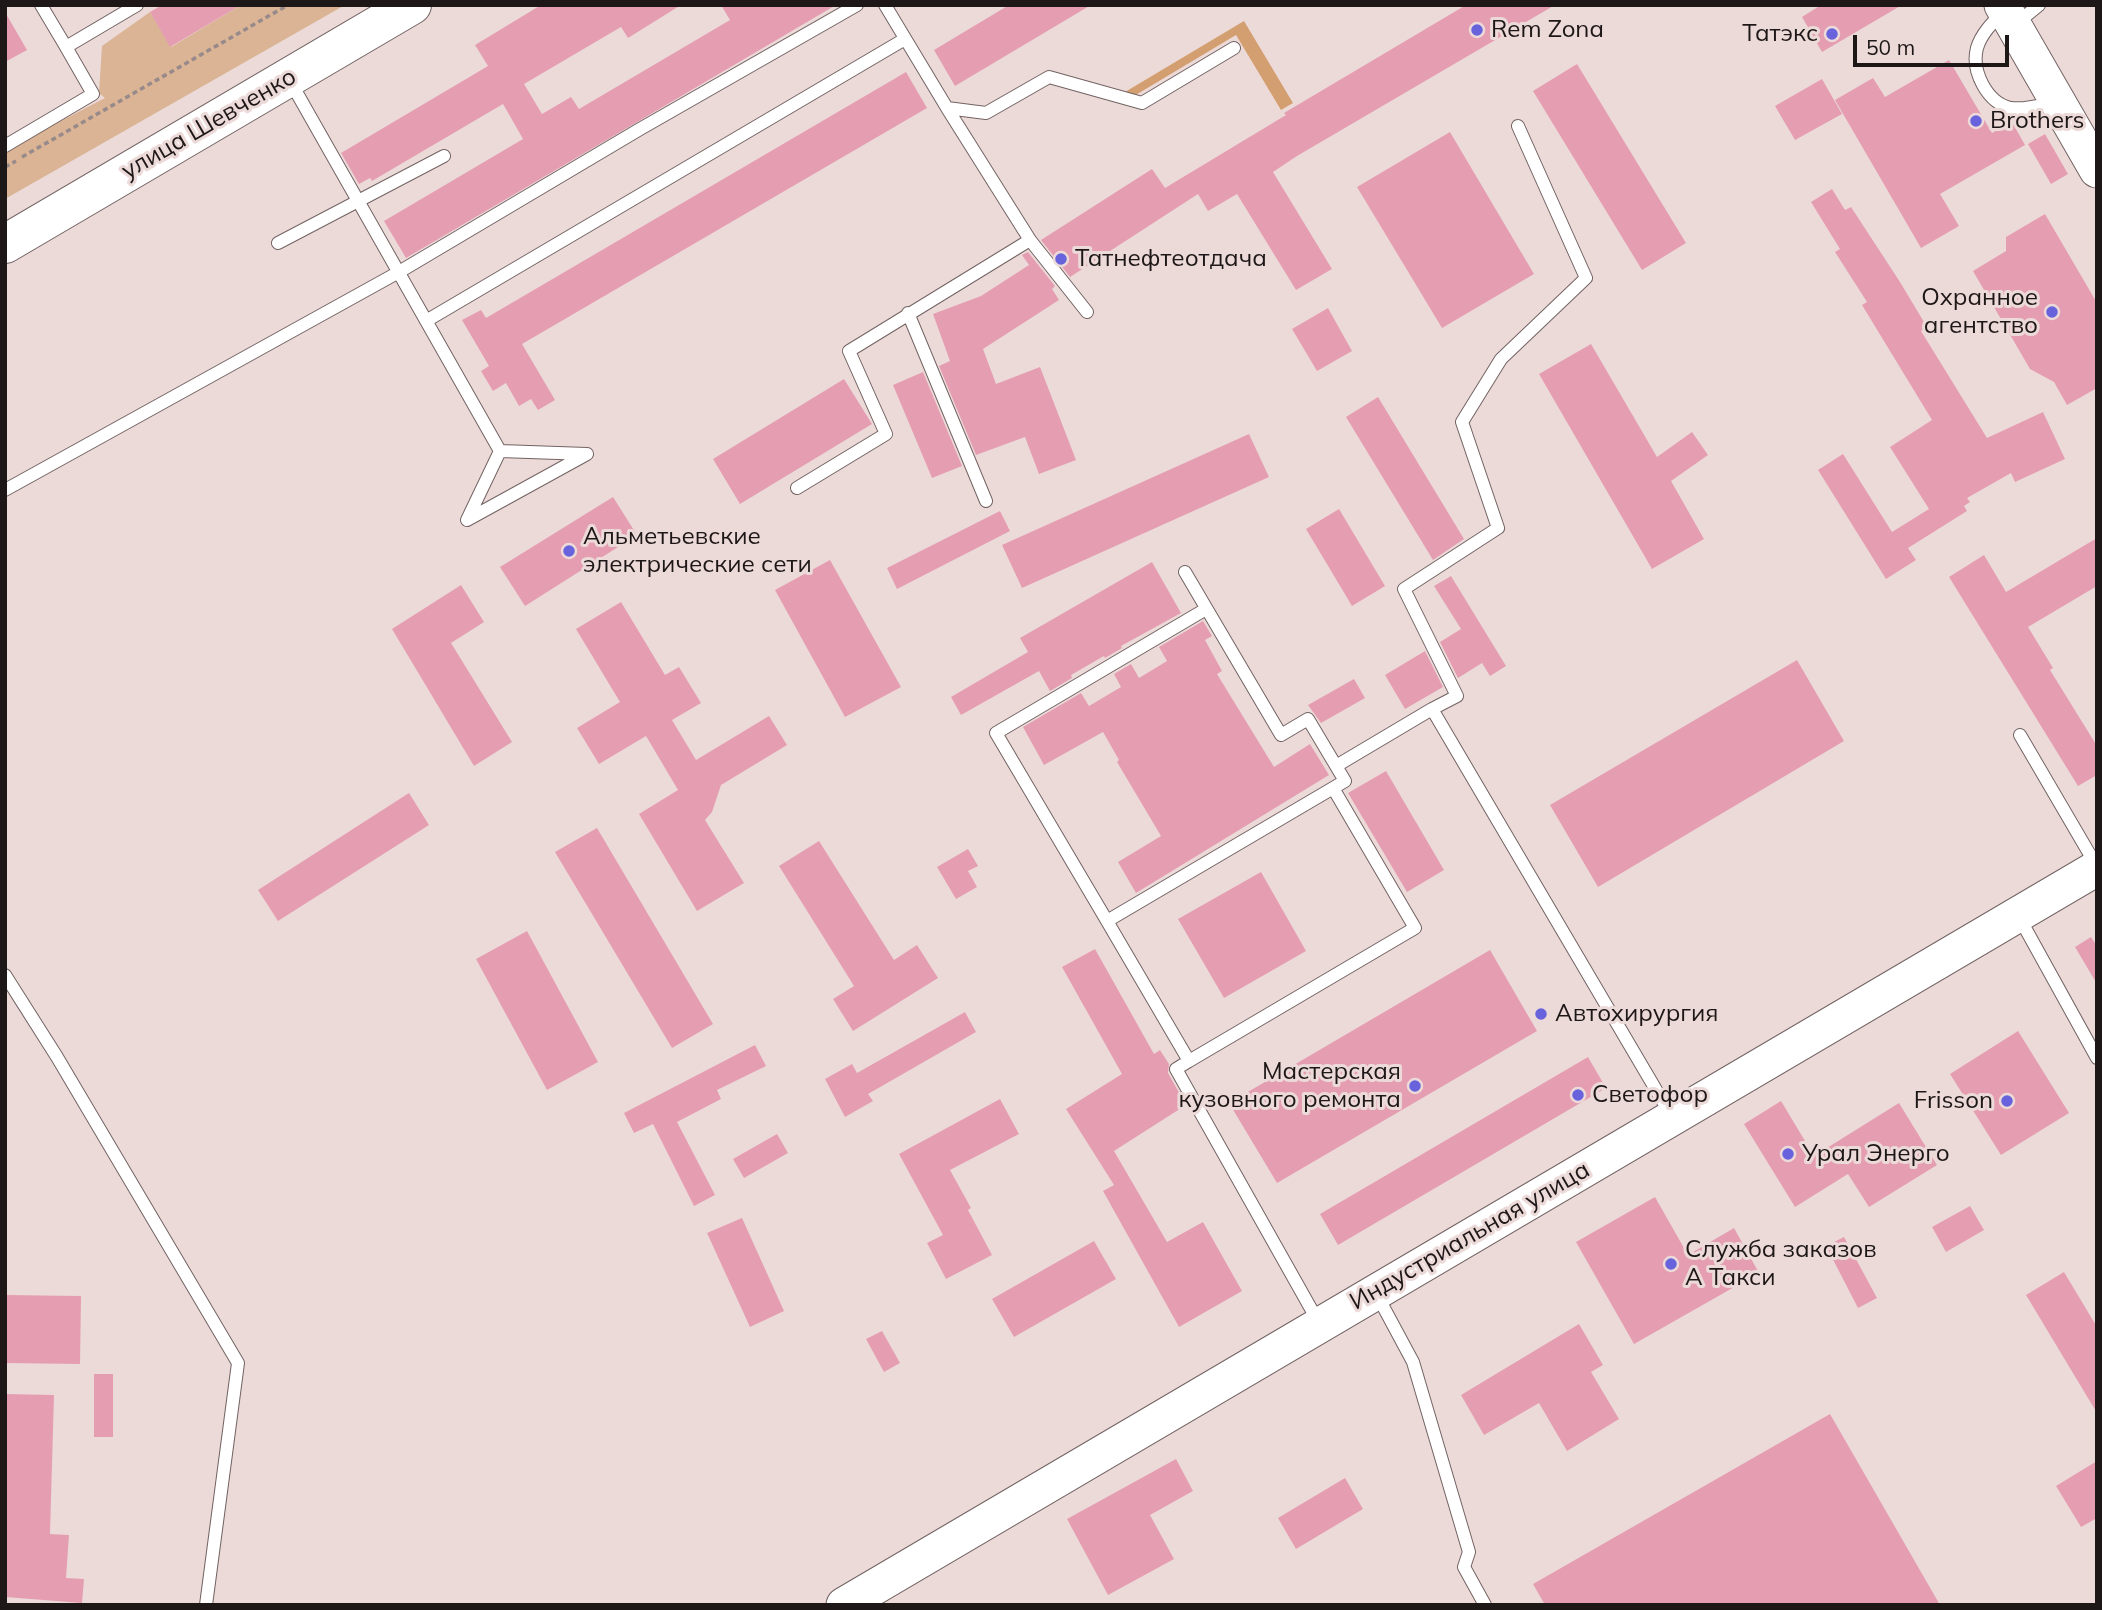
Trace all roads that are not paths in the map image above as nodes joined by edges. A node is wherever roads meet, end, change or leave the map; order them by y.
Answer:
1 (41, 5) edge
2 (137, 5) edge
3 (412, 5) edge
4 (857, 5) edge
5 (885, 5) edge
6 (2015, 11) edge
7 (905, 39) junction
8 (66, 47) junction
9 (1234, 48) dead end
10 (288, 78) junction
11 (2057, 101) junction
12 (947, 108) junction
13 (1518, 126) dead end
14 (5, 146) edge
15 (444, 156) dead end
16 (2097, 170) edge
17 (358, 200) junction
18 (1030, 240) junction
19 (278, 243) dead end
20 (5, 244) edge
21 (399, 272) junction
22 (1087, 312) dead end
23 (908, 313) junction
24 (426, 321) junction
25 (500, 451) junction
26 (797, 488) dead end
27 (5, 490) edge
28 (986, 500) dead end
29 (1185, 572) dead end
30 (1206, 609) junction
31 (1432, 709) junction
32 (2020, 735) dead end
33 (1336, 766) junction
34 (1333, 788) junction
35 (2097, 867) edge
36 (2018, 914) junction
37 (1107, 921) junction
38 (5, 975) edge
39 (2097, 1058) edge
40 (1189, 1061) junction
41 (1673, 1117) junction
42 (1376, 1292) junction
43 (1320, 1325) junction
44 (206, 1605) edge
45 (844, 1605) edge
46 (1485, 1605) edge

1 - 8 lane
2 - 8 lane
3 - 10 main road, улица Шевченко
4 - 21 lane
5 - 7 lane
6 - 11 street
6 - 11 lane
7 - 12 lane
7 - 24 lane
8 - 14 lane
9 - 12 lane
10 - 17 lane
10 - 20 main road, улица Шевченко
11 - 16 street
12 - 18 lane
13 - 31 lane
15 - 17 lane
17 - 19 lane
17 - 21 lane
18 - 22 lane
18 - 23 lane
21 - 24 lane
21 - 27 lane
23 - 26 lane
23 - 28 lane
24 - 25 lane
25 - 25 lane
29 - 30 lane
30 - 33 lane
30 - 37 lane
31 - 33 lane
31 - 41 lane
32 - 35 lane
33 - 34 lane
34 - 37 lane
34 - 40 lane
35 - 36 street, Индустриальная улица
36 - 39 lane
36 - 41 street, Индустриальная улица
37 - 40 lane
38 - 44 lane
40 - 43 lane
41 - 42 street, Индустриальная улица
42 - 43 street, Индустриальная улица
42 - 46 lane
43 - 45 street, Индустриальная улица

